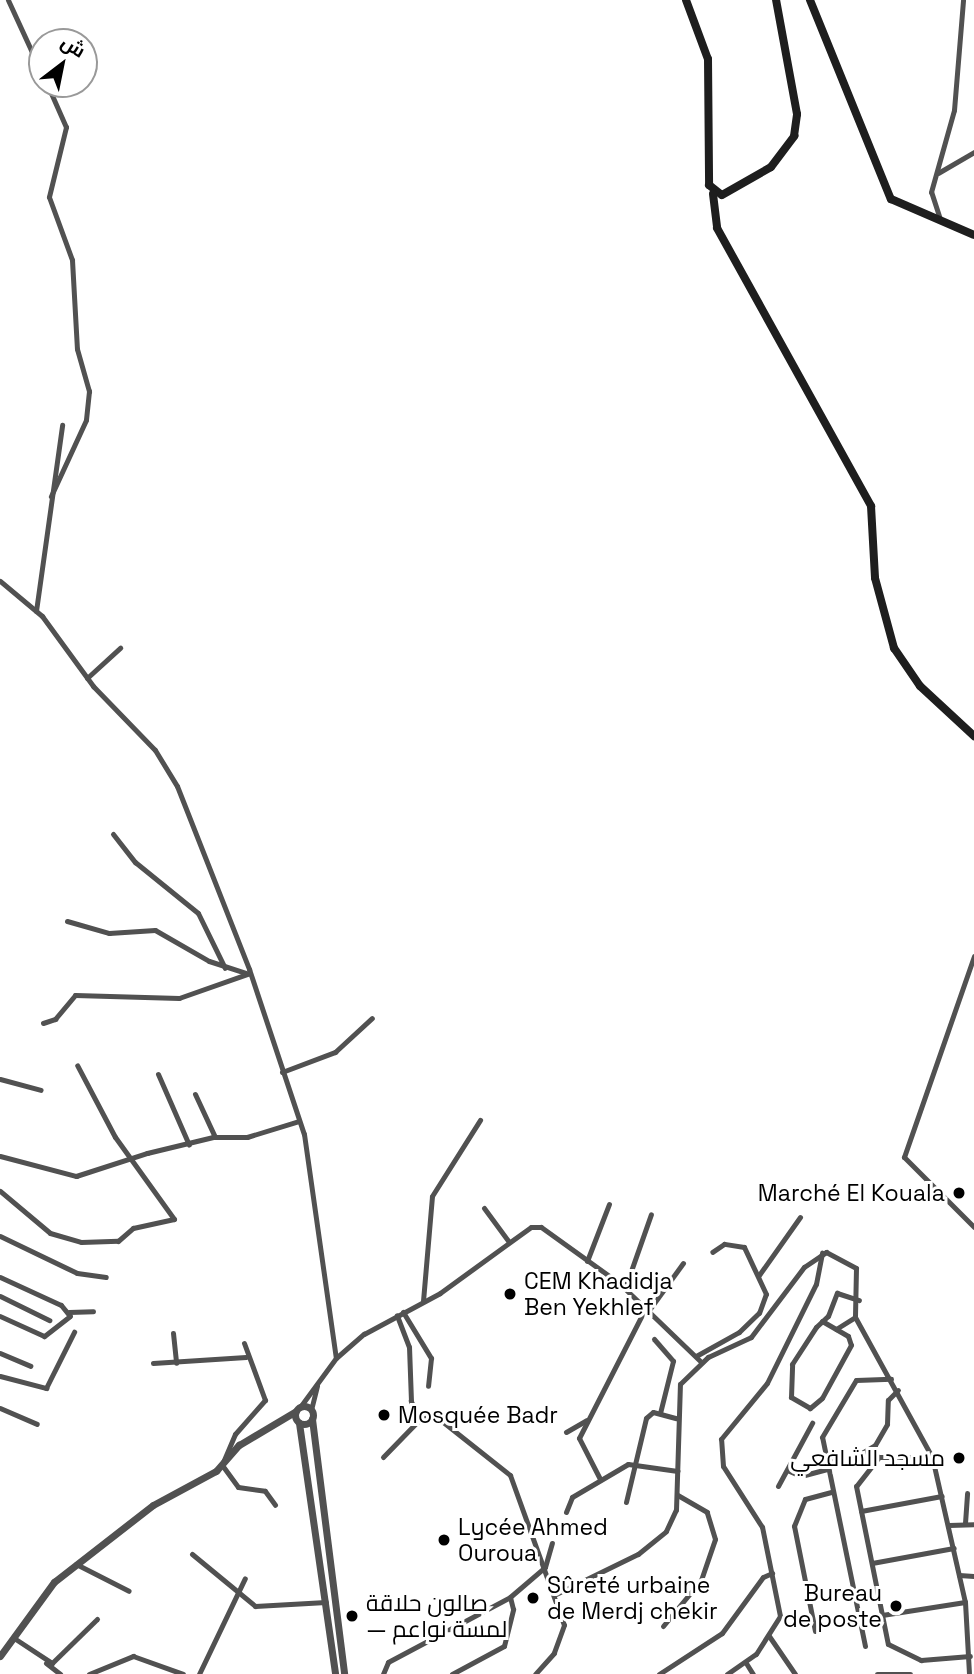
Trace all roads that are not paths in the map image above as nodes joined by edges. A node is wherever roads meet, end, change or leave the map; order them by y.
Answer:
1 (8, 0) edge
2 (686, 0) edge
3 (776, 0) edge
4 (810, 0) edge
5 (963, 0) edge
6 (28, 44) edge
7 (53, 98) edge
8 (974, 152) edge
9 (937, 173) junction
10 (713, 194) junction
11 (944, 224) junction
12 (974, 235) edge
13 (62, 425) dead end
14 (51, 496) junction
15 (0, 581) edge
16 (36, 611) junction
17 (120, 648) dead end
18 (88, 678) junction
19 (974, 736) edge
20 (113, 834) dead end
21 (67, 921) dead end
22 (974, 956) edge
23 (226, 969) junction
24 (250, 973) junction
25 (372, 1018) dead end
26 (43, 1023) dead end
27 (77, 1065) dead end
28 (282, 1072) junction
29 (158, 1074) dead end
30 (0, 1079) edge
31 (41, 1090) dead end
32 (195, 1094) dead end
33 (480, 1120) dead end
34 (299, 1121) junction
35 (215, 1137) junction
36 (189, 1145) junction
37 (0, 1156) edge
38 (130, 1157) junction
39 (0, 1191) edge
40 (609, 1204) dead end
41 (484, 1208) dead end
42 (651, 1214) dead end
43 (800, 1217) dead end
44 (974, 1227) edge
45 (0, 1236) edge
46 (509, 1242) junction
47 (712, 1252) dead end
48 (822, 1253) junction
49 (587, 1261) junction
50 (683, 1263) dead end
51 (759, 1275) junction
52 (0, 1277) edge
53 (106, 1277) dead end
54 (625, 1288) junction
55 (0, 1296) edge
56 (859, 1300) junction
57 (422, 1301) junction
58 (647, 1308) junction
59 (93, 1311) dead end
60 (69, 1312) junction
61 (403, 1312) junction
62 (397, 1315) junction
63 (0, 1316) edge
64 (855, 1317) junction
65 (49, 1320) dead end
66 (822, 1321) junction
67 (836, 1329) junction
68 (74, 1332) dead end
69 (173, 1333) dead end
70 (654, 1339) dead end
71 (244, 1343) dead end
72 (0, 1353) edge
73 (696, 1356) junction
74 (246, 1357) junction
75 (336, 1359) junction
76 (701, 1362) junction
77 (153, 1363) dead end
78 (176, 1363) junction
79 (30, 1366) dead end
80 (0, 1376) edge
81 (891, 1379) junction
82 (317, 1386) junction
83 (428, 1386) dead end
84 (898, 1390) junction
85 (0, 1408) edge
86 (298, 1409) junction
87 (311, 1410) junction
88 (660, 1413) junction
89 (416, 1415) junction
90 (676, 1418) junction
91 (312, 1419) junction
92 (587, 1420) junction
93 (299, 1422) junction
94 (275, 1423) junction
95 (812, 1423) dead end
96 (37, 1424) dead end
97 (566, 1432) dead end
98 (383, 1457) dead end
99 (932, 1457) junction
100 (635, 1461) junction
101 (826, 1461) junction
102 (222, 1465) junction
103 (827, 1469) junction
104 (678, 1471) junction
105 (787, 1471) junction
106 (600, 1479) junction
107 (778, 1486) dead end
108 (832, 1492) junction
109 (967, 1493) dead end
110 (677, 1495) junction
111 (942, 1496) junction
112 (626, 1502) dead end
113 (275, 1505) dead end
114 (861, 1511) junction
115 (566, 1512) dead end
116 (965, 1523) junction
117 (974, 1524) edge
118 (949, 1525) junction
119 (552, 1543) dead end
120 (954, 1548) junction
121 (192, 1554) dead end
122 (872, 1563) junction
123 (76, 1564) junction
124 (545, 1567) junction
125 (772, 1573) junction
126 (960, 1575) junction
127 (974, 1576) edge
128 (246, 1578) dead end
129 (129, 1591) dead end
130 (556, 1594) junction
131 (237, 1596) junction
132 (510, 1597) junction
133 (326, 1602) junction
134 (965, 1602) junction
135 (882, 1615) junction
136 (97, 1619) dead end
137 (663, 1626) dead end
138 (971, 1626) edge
139 (815, 1631) dead end
140 (769, 1636) junction
141 (17, 1640) junction
142 (865, 1646) dead end
143 (0, 1656) edge
144 (970, 1656) junction
145 (43, 1661) junction
146 (746, 1663) junction
147 (60, 1674) edge
148 (89, 1674) edge
149 (183, 1674) edge
150 (199, 1674) edge
151 (335, 1674) edge
152 (344, 1674) edge
153 (383, 1674) edge
154 (452, 1674) edge
155 (535, 1674) edge
156 (659, 1674) edge
157 (727, 1674) edge
158 (753, 1674) edge
159 (795, 1674) edge
160 (877, 1674) edge
161 (910, 1674) edge
162 (970, 1674) edge

1 - 6 street
2 - 10 main road
3 - 10 main road
4 - 11 main road
5 - 9 street
7 - 14 street
8 - 9 street
9 - 11 street
10 - 19 main road
11 - 12 main road
13 - 14 street
14 - 16 street
15 - 16 street
16 - 18 street
17 - 18 street
18 - 24 street
20 - 23 street
21 - 23 street
22 - 44 street
23 - 24 street
24 - 26 street
24 - 28 street
25 - 28 street
27 - 38 street
28 - 34 street
29 - 36 street
30 - 31 street
32 - 35 street
33 - 57 street
34 - 35 street
34 - 75 street
35 - 36 street
36 - 38 street
37 - 38 street
38 - 39 street
40 - 49 street
41 - 46 street
42 - 54 street
43 - 51 street
45 - 53 street
46 - 49 street
46 - 57 street
47 - 51 street
48 - 56 street
48 - 76 street
48 - 125 street
49 - 54 street
50 - 58 street
51 - 73 street
52 - 60 street
54 - 58 street
55 - 65 street
56 - 64 street
56 - 66 street
57 - 61 street
58 - 73 street
58 - 92 street
59 - 60 street
60 - 63 street
61 - 62 street
61 - 83 street
62 - 75 street
62 - 89 street
64 - 67 street
64 - 81 street
66 - 67 street
66 - 67 street
68 - 80 street
69 - 78 street
70 - 88 street
71 - 74 street
72 - 79 street
73 - 76 street
74 - 78 street
74 - 102 street
75 - 82 street
76 - 90 street
77 - 78 street
81 - 84 street
81 - 101 street
82 - 86 street
82 - 87 street
84 - 99 street
84 - 101 street
85 - 96 street
86 - 87 street
86 - 93 street
86 - 94 street
87 - 91 street
88 - 90 street
88 - 100 street
89 - 98 street
89 - 124 street
90 - 104 street
91 - 93 street
91 - 152 street
92 - 97 street
92 - 106 street
93 - 94 street
93 - 133 street
94 - 102 street
95 - 105 street
99 - 111 street
99 - 114 street
100 - 104 street
100 - 106 street
100 - 112 street
101 - 103 street
102 - 113 street
102 - 123 street
103 - 105 street
103 - 108 street
104 - 110 street
105 - 107 street
106 - 115 street
108 - 139 street
108 - 142 street
109 - 116 street
110 - 130 street
110 - 137 street
111 - 114 street
111 - 118 street
114 - 122 street
116 - 117 street
116 - 118 street
118 - 120 street
119 - 124 street
120 - 122 street
120 - 126 street
121 - 131 street
122 - 135 street
123 - 129 street
123 - 141 street
124 - 130 street
124 - 132 street
125 - 140 street
125 - 156 street
126 - 127 street
126 - 134 street
128 - 131 street
130 - 155 street
131 - 133 street
131 - 150 street
132 - 153 street
132 - 154 street
133 - 151 street
134 - 135 street
134 - 138 street
135 - 144 street
136 - 145 street
138 - 144 street
140 - 146 street
140 - 159 street
141 - 143 street
141 - 145 street
144 - 162 street
145 - 147 street
146 - 157 street
146 - 158 street
148 - 149 street
160 - 161 street

